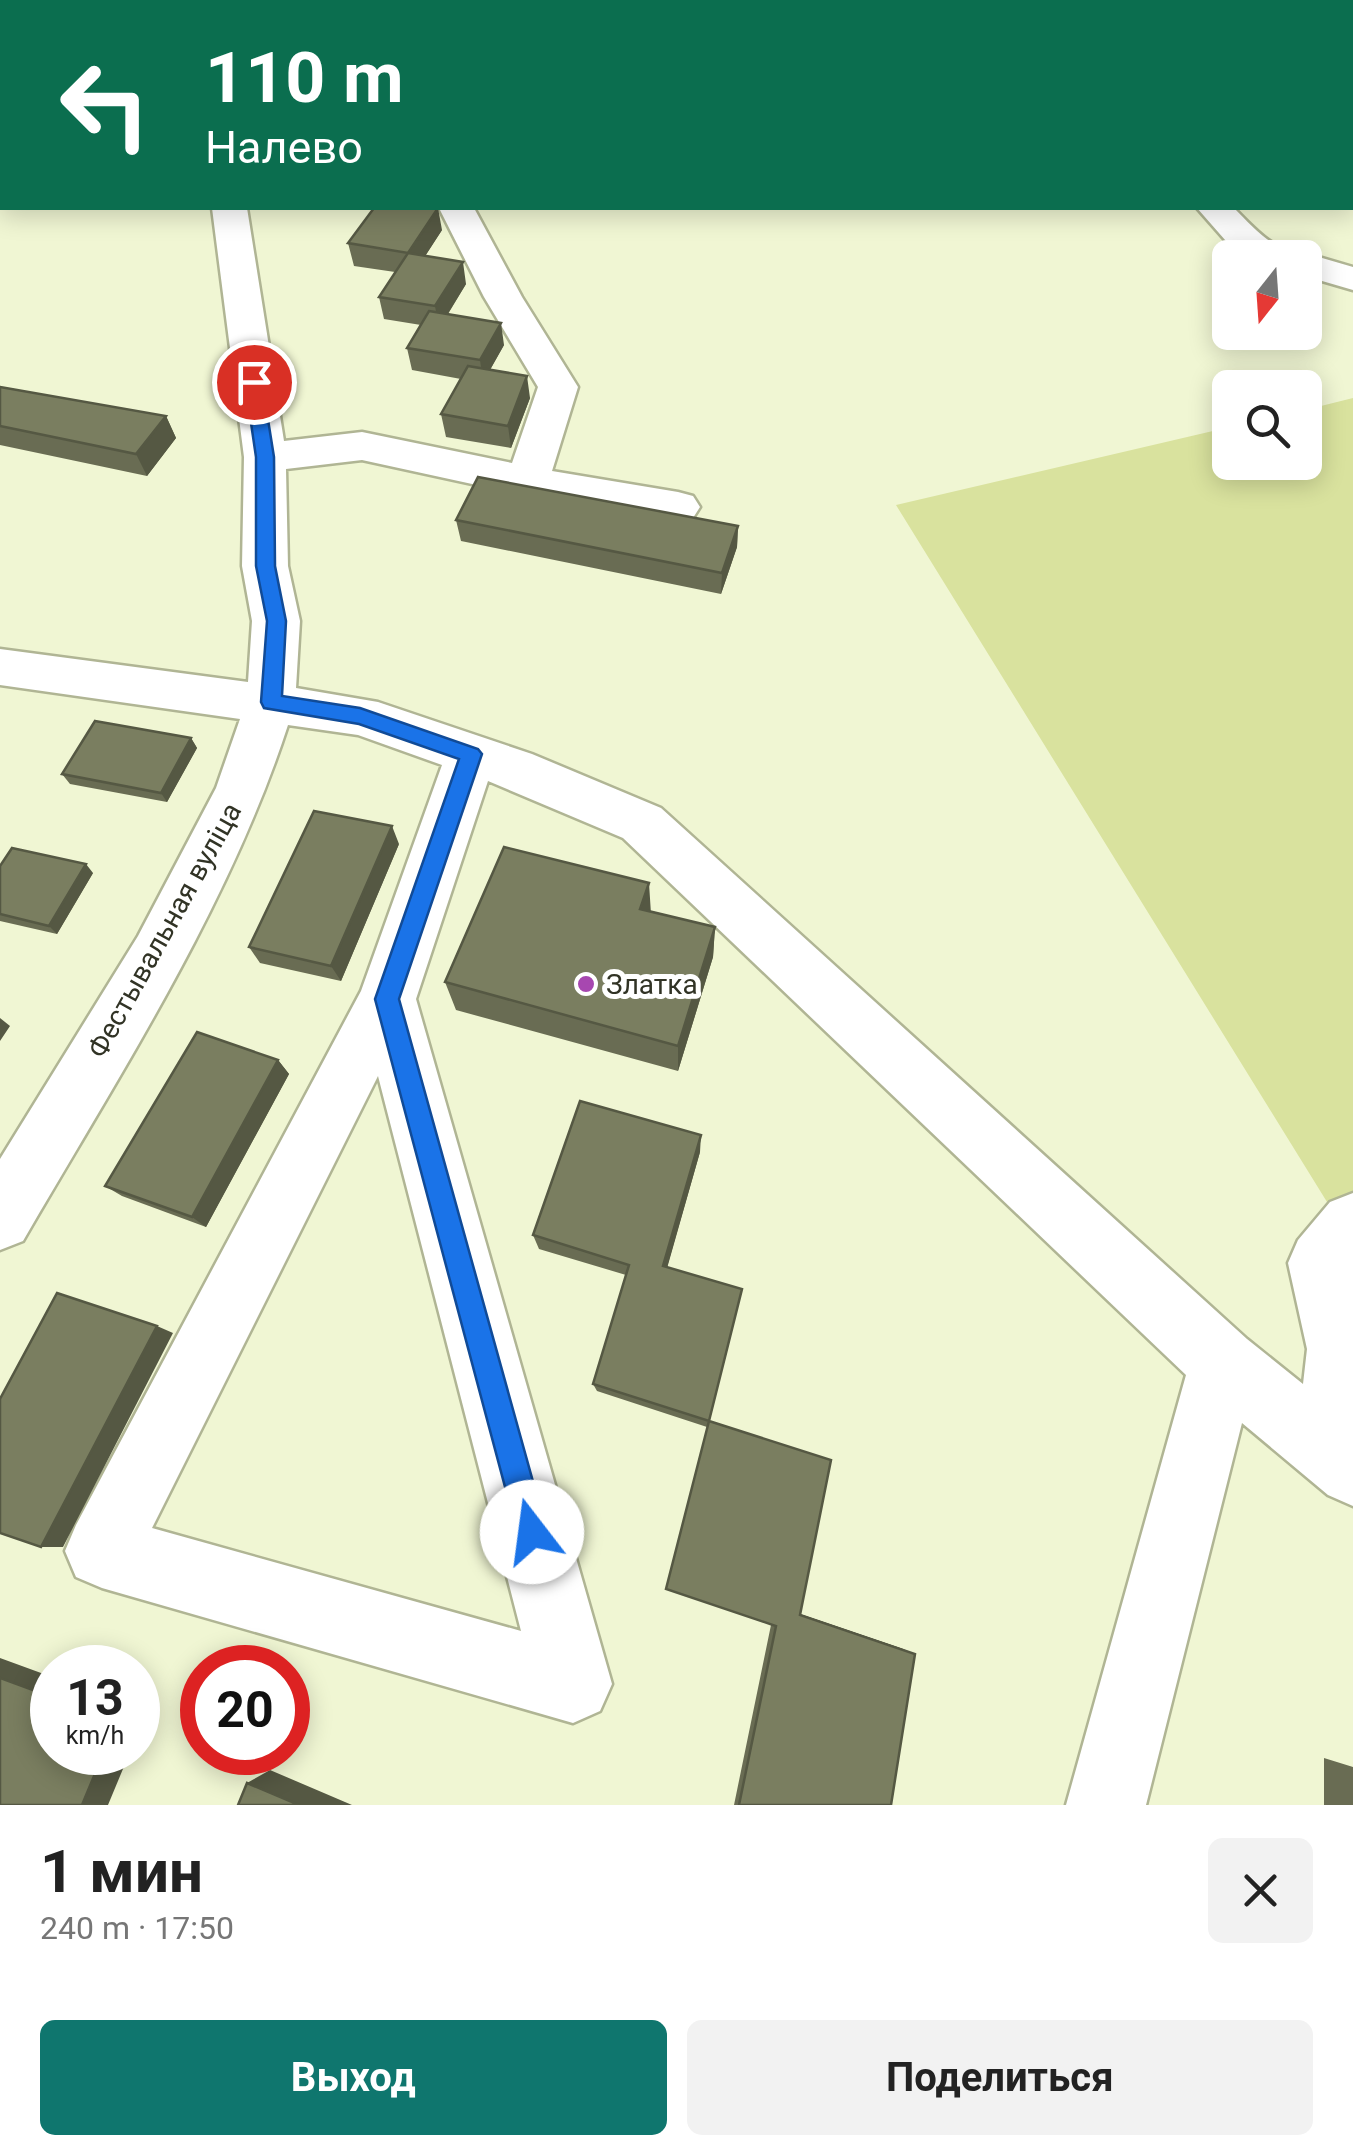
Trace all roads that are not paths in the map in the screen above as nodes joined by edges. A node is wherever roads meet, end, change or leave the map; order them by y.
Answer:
1 (233, 210) edge
2 (459, 210) edge
3 (1217, 210) edge
4 (1245, 240) edge
5 (1322, 269) edge
6 (1353, 279) edge
7 (265, 457) junction
8 (527, 481) junction
9 (678, 506) dead end
10 (3, 673) edge
11 (271, 702) junction
12 (471, 754) junction
13 (387, 999) junction
14 (0, 1218) edge
15 (1353, 1226) edge
16 (1223, 1363) junction
17 (1342, 1461) edge
18 (1106, 1805) edge

1 - 7 street, Фестывальная вуліца
2 - 8 street
3 - 4 street
5 - 6 street
7 - 8 street
7 - 11 street, Фестывальная вуліца
8 - 9 street
10 - 11 street
11 - 12 street
11 - 14 street, Фестывальная вуліца
12 - 13 street
12 - 16 street
13 - 13 street
15 - 17 street
16 - 17 street
16 - 18 street

